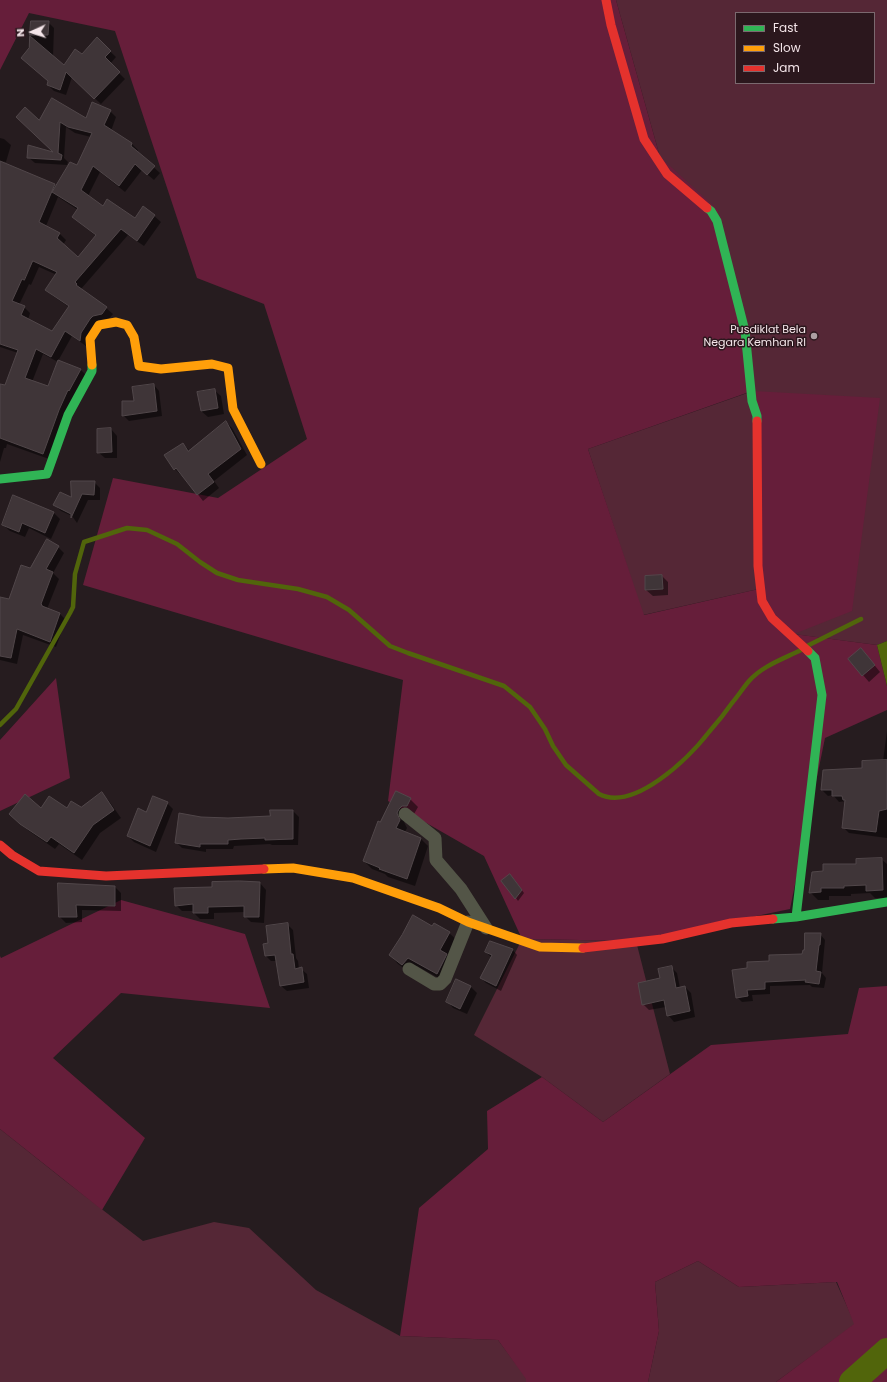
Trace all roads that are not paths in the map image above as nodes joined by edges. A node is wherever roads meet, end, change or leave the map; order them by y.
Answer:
1 (606, 0) edge
2 (261, 464) dead end
3 (0, 479) edge
4 (404, 814) dead end
5 (0, 845) edge
6 (887, 902) edge
7 (796, 917) junction
8 (468, 922) junction
9 (486, 928) junction
10 (409, 969) dead end

1 - 7 street
2 - 3 street
4 - 9 street
5 - 8 street
6 - 7 street
7 - 9 street
8 - 9 street
8 - 10 street

